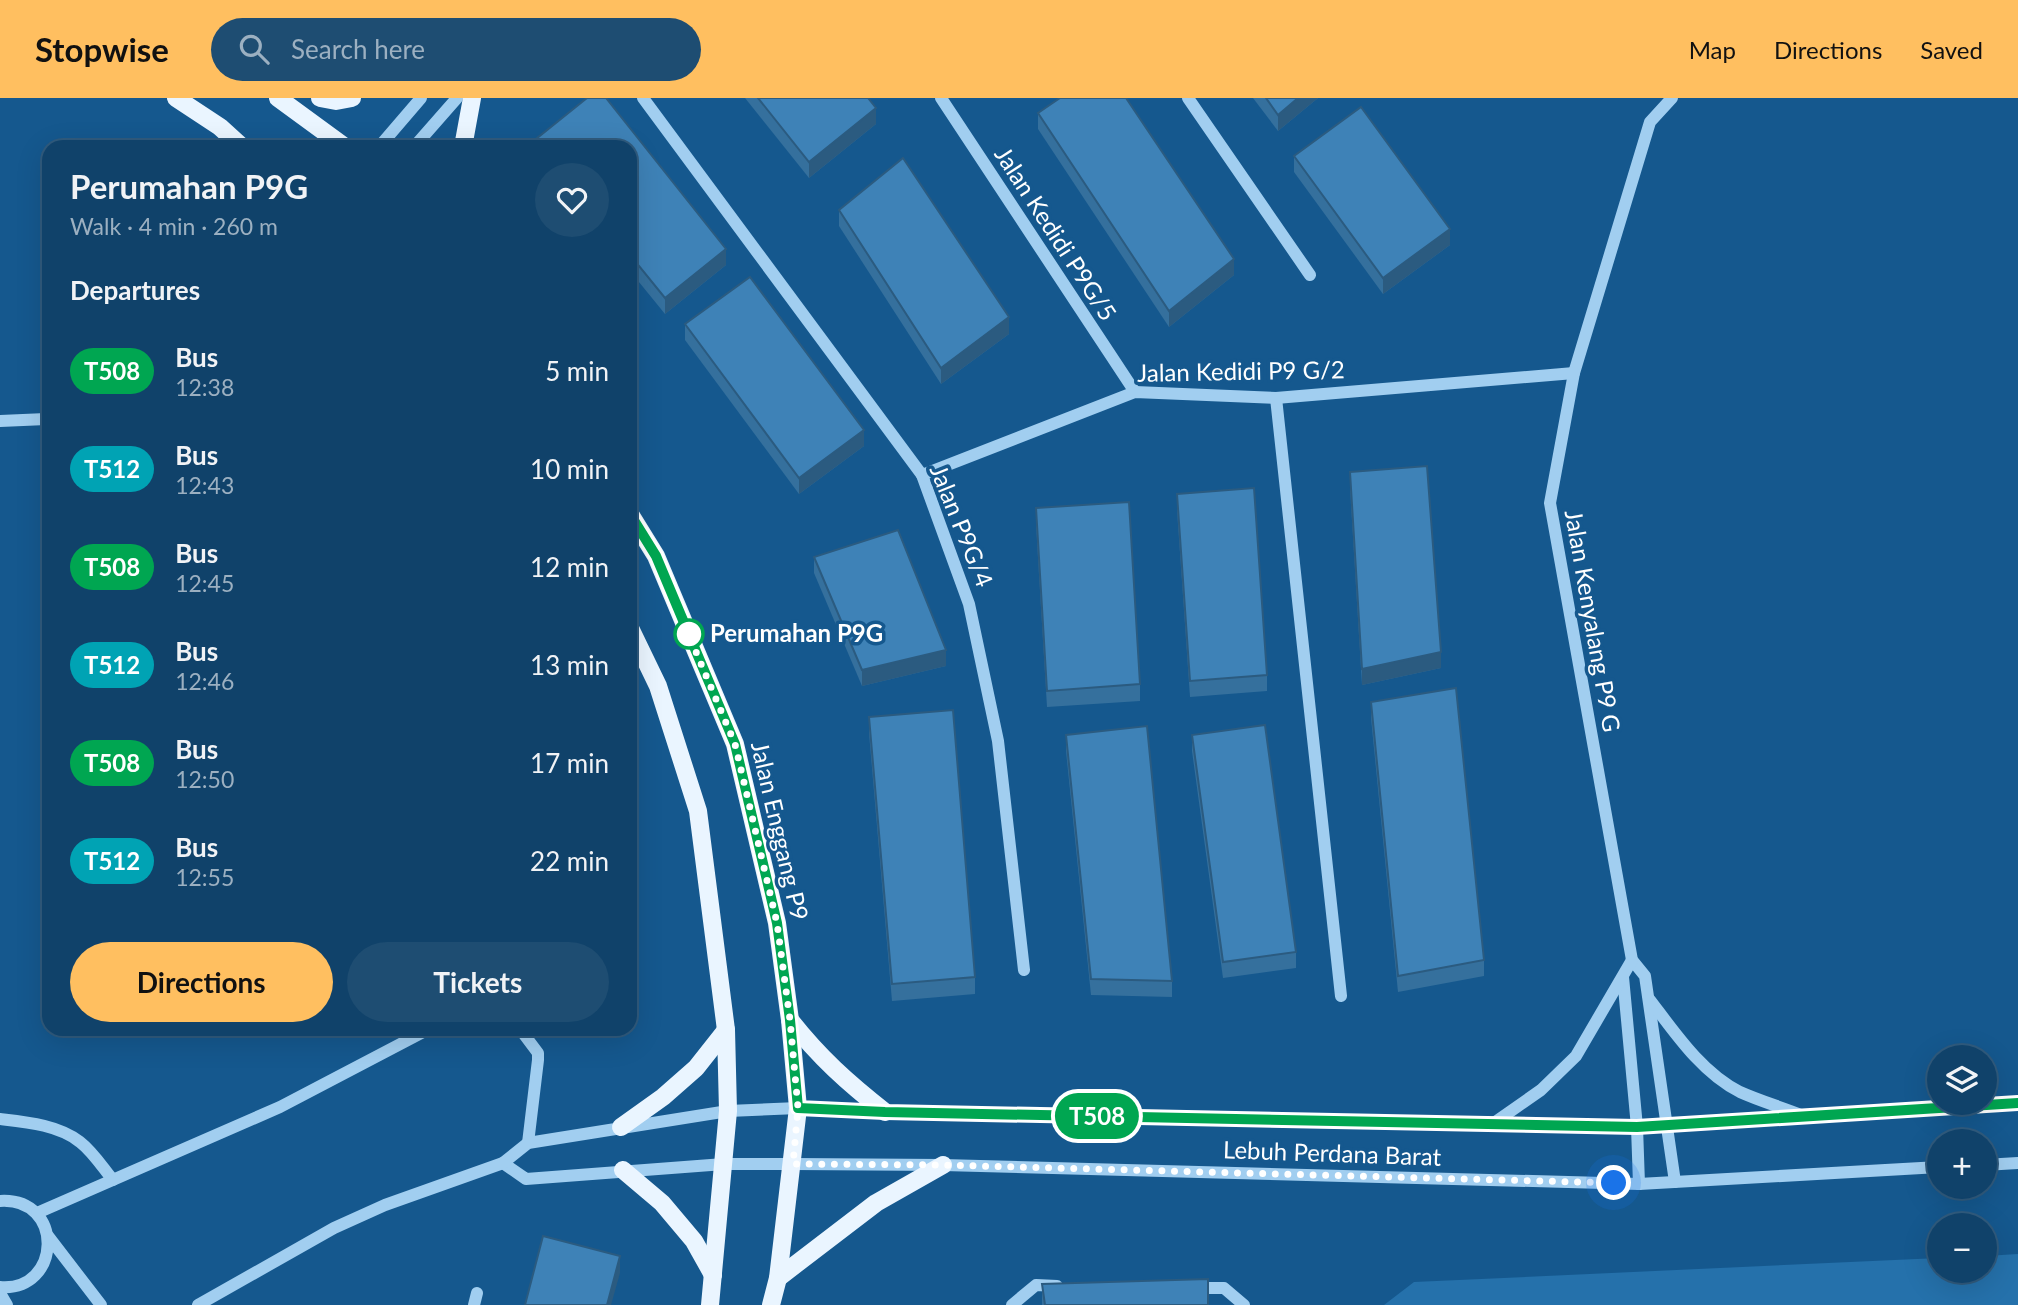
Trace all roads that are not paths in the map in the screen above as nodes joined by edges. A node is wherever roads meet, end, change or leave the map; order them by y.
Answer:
1 (176, 98) edge
2 (278, 98) edge
3 (320, 98) edge
4 (352, 98) edge
5 (421, 98) edge
6 (457, 98) edge
7 (472, 98) edge
8 (643, 98) edge
9 (941, 98) edge
10 (1188, 98) edge
11 (1672, 98) edge
12 (220, 127) junction
13 (234, 140) edge
14 (246, 140) edge
15 (335, 140) edge
16 (385, 140) edge
17 (420, 140) edge
18 (464, 140) edge
19 (1310, 275) dead end
20 (1574, 373) junction
21 (1135, 393) junction
22 (1276, 398) junction
23 (42, 419) edge
24 (0, 421) edge
25 (922, 475) junction
26 (637, 525) edge
27 (637, 643) edge
28 (1632, 960) junction
29 (1024, 970) dead end
30 (1623, 977) junction
31 (1341, 996) dead end
32 (1648, 997) junction
33 (790, 1020) junction
34 (726, 1030) junction
35 (416, 1036) edge
36 (525, 1036) edge
37 (2018, 1103) edge
38 (798, 1108) junction
39 (728, 1111) junction
40 (885, 1112) junction
41 (1804, 1116) junction
42 (0, 1119) edge
43 (1494, 1123) junction
44 (1667, 1126) junction
45 (621, 1127) junction
46 (1637, 1127) junction
47 (528, 1143) junction
48 (503, 1163) junction
49 (2018, 1163) edge
50 (724, 1164) junction
51 (793, 1164) junction
52 (1997, 1164) edge
53 (943, 1165) junction
54 (1927, 1168) edge
55 (623, 1170) junction
56 (113, 1180) junction
57 (1675, 1182) junction
58 (1639, 1184) junction
59 (0, 1201) edge
60 (37, 1213) junction
61 (48, 1235) junction
62 (713, 1275) junction
63 (778, 1278) junction
64 (1077, 1286) edge
65 (0, 1287) edge
66 (1184, 1287) edge
67 (0, 1293) edge
68 (7, 1305) edge
69 (101, 1305) edge
70 (198, 1305) edge
71 (710, 1305) edge
72 (771, 1305) edge
73 (1012, 1305) edge
74 (1244, 1305) edge

1 - 12 main road
2 - 15 main road
3 - 4 main road
5 - 16 street
6 - 17 street
7 - 18 main road
8 - 25 street, Jalan P9G/4
9 - 21 street, Jalan Kedidi P9G/5
10 - 19 street
11 - 20 street, Jalan Kenyalang P9 G
12 - 13 main road
12 - 14 main road
20 - 22 street, Jalan Kedidi P9 G/2
20 - 28 street, Jalan Kenyalang P9 G
21 - 22 street, Jalan Kedidi P9 G/2
21 - 25 street, Jalan Kedidi P9 G/2
22 - 31 street
23 - 24 street
25 - 29 street, Jalan P9G/4
26 - 33 main road, Jalan Enggang P9
27 - 34 main road
28 - 30 street
28 - 32 street, Jalan Kenyalang P9 G
30 - 43 street
30 - 46 street
32 - 41 street
32 - 44 street, Jalan Kenyalang P9 G
33 - 38 main road, Jalan Enggang P9
33 - 40 main road
34 - 39 main road
34 - 45 main road
35 - 56 street
36 - 47 street
37 - 41 street, Lebuh Perdana Barat
38 - 39 street, Lebuh Perdana Barat
38 - 40 street, Lebuh Perdana Barat
38 - 51 main road, Jalan Enggang P9
39 - 45 street, Lebuh Perdana Barat
39 - 50 main road
40 - 43 street, Lebuh Perdana Barat
41 - 44 street, Lebuh Perdana Barat
42 - 56 street
43 - 46 street, Lebuh Perdana Barat
44 - 46 street, Lebuh Perdana Barat
44 - 57 street, Jalan Kenyalang P9 G
45 - 47 street, Lebuh Perdana Barat
46 - 58 street
47 - 48 street
48 - 55 street, Lebuh Perdana Barat
48 - 70 street
49 - 52 street
50 - 51 street, Lebuh Perdana Barat
50 - 55 street, Lebuh Perdana Barat
50 - 62 main road
51 - 53 street, Lebuh Perdana Barat
51 - 63 main road, Jalan Enggang P9
53 - 58 street, Lebuh Perdana Barat
53 - 63 main road
54 - 57 street, Lebuh Perdana Barat
55 - 62 main road
56 - 60 street
57 - 58 street, Lebuh Perdana Barat
59 - 60 street
60 - 61 street
61 - 65 street
61 - 69 street
62 - 71 main road
63 - 72 main road, Jalan Enggang P9
64 - 73 street
66 - 74 street
67 - 68 street

